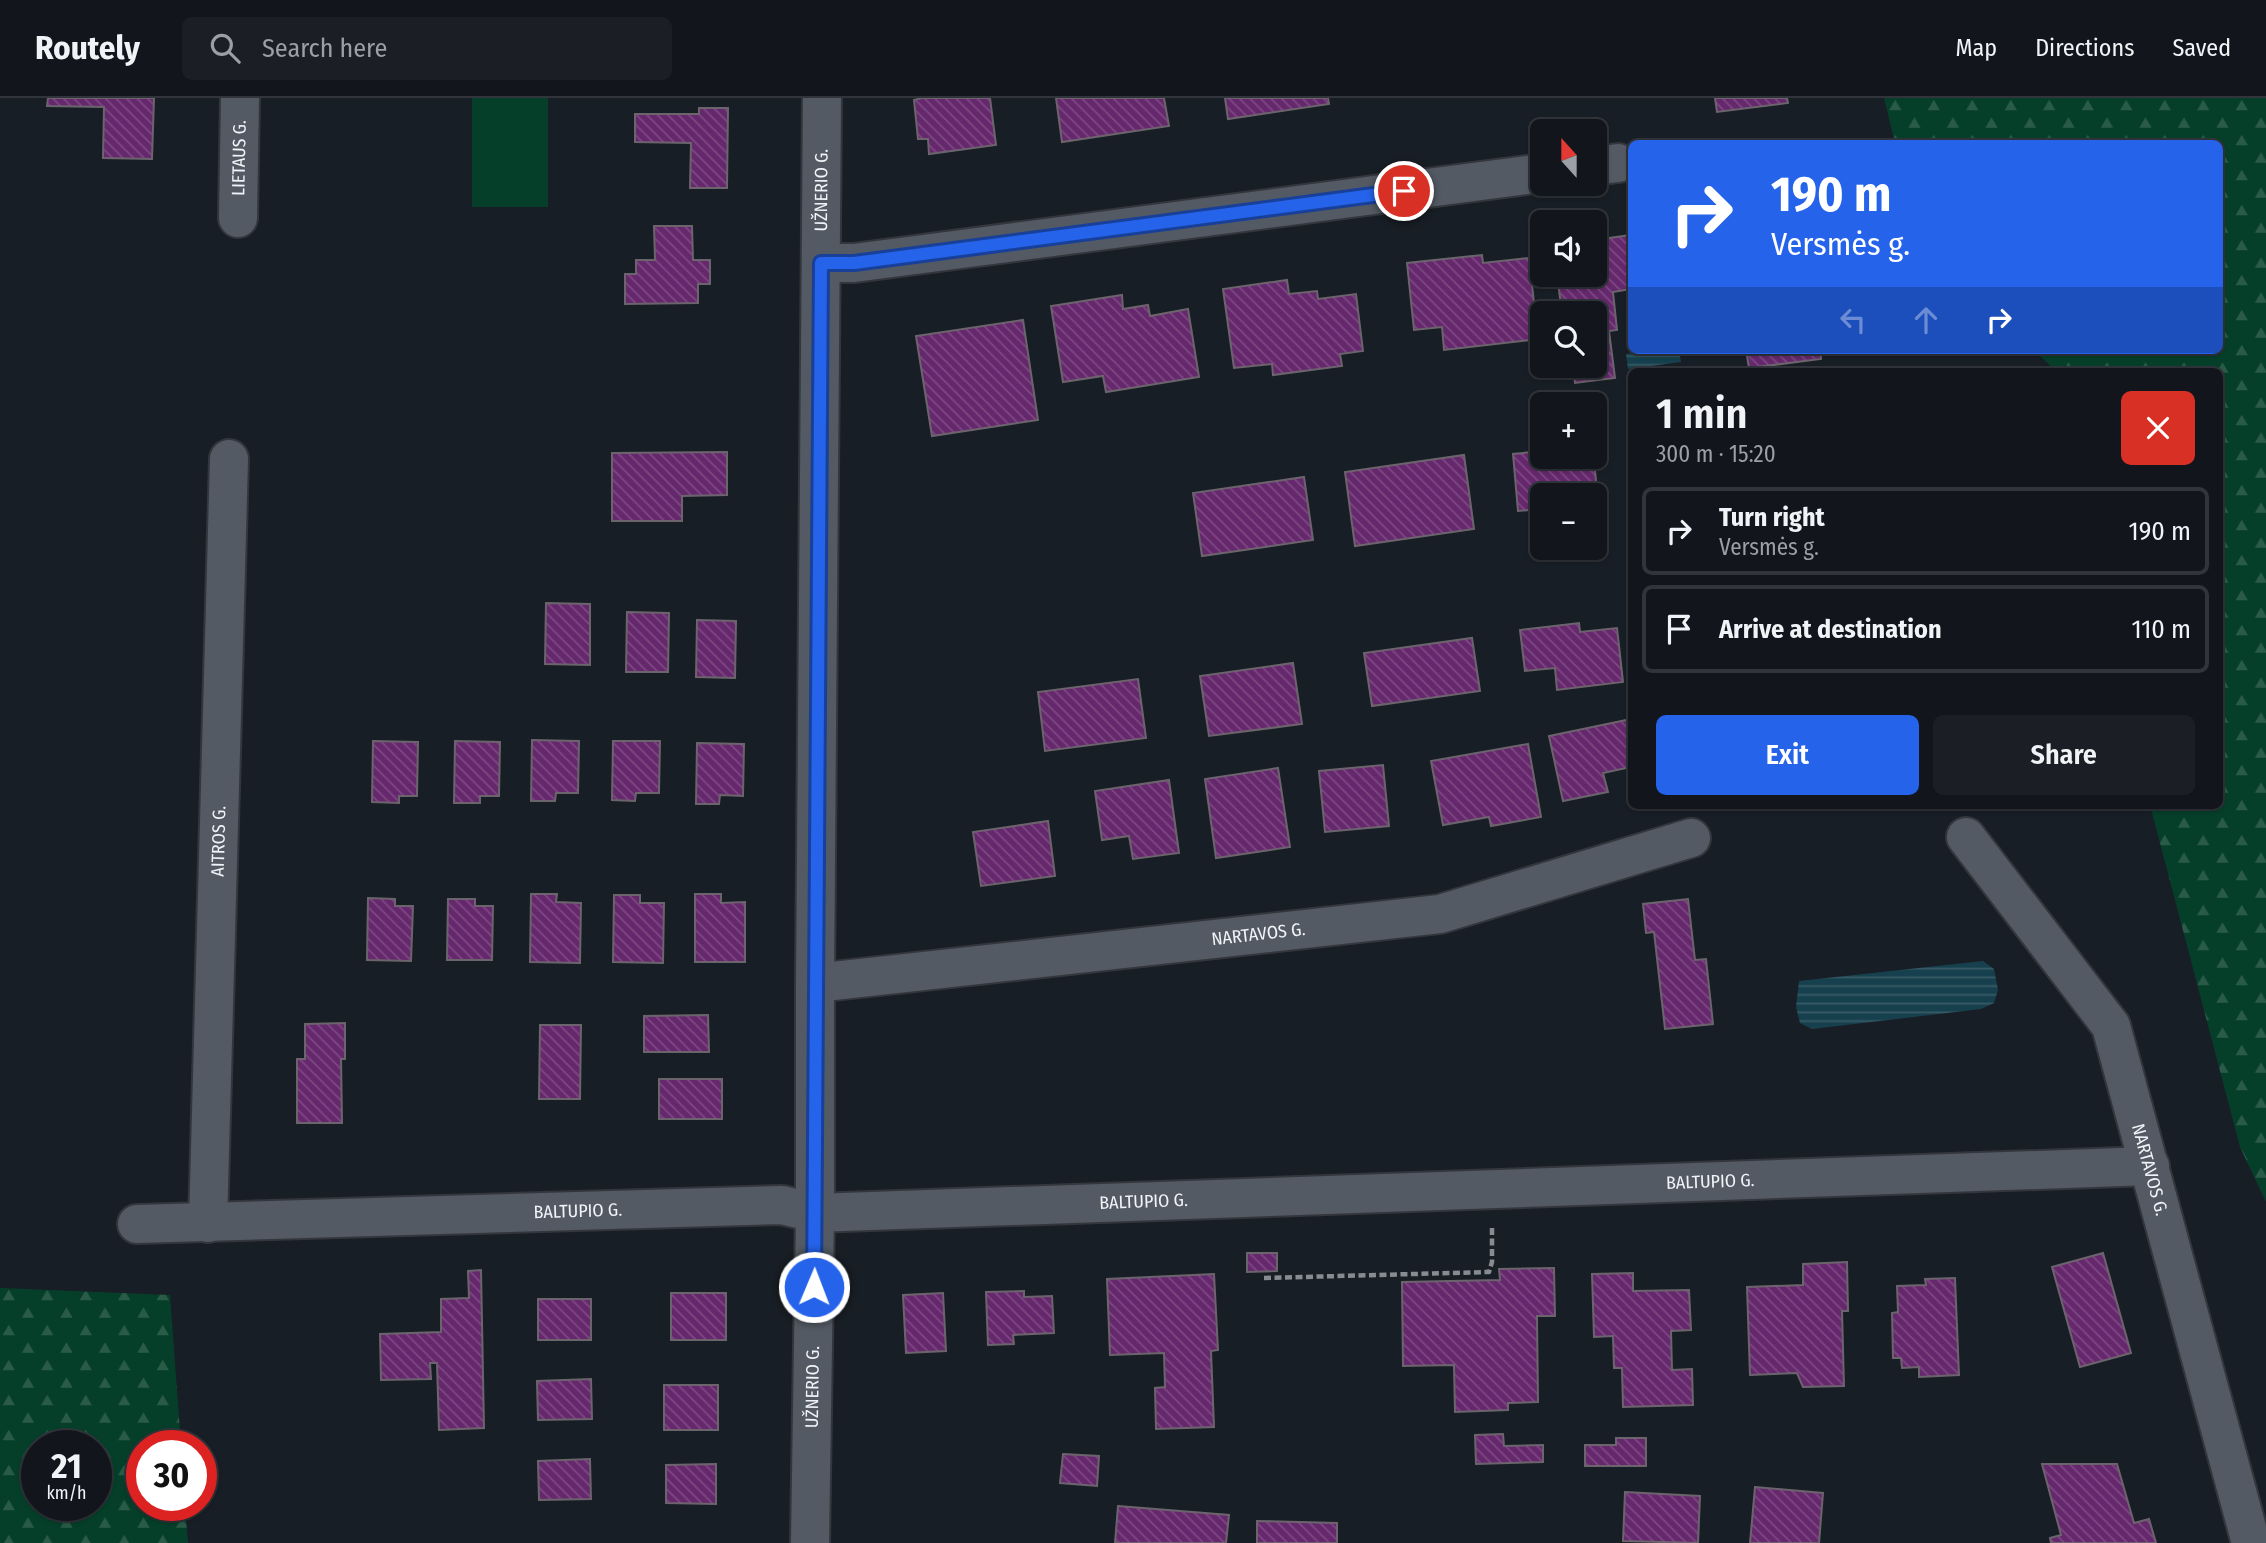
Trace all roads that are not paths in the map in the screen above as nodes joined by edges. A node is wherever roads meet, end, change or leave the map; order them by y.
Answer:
1 (240, 98) edge
2 (822, 98) edge
3 (1530, 175) edge
4 (238, 218) dead end
5 (821, 263) junction
6 (229, 459) dead end
7 (1966, 837) dead end
8 (1691, 838) dead end
9 (815, 983) junction
10 (2150, 1166) junction
11 (815, 1213) junction
12 (208, 1223) junction
13 (137, 1224) dead end
14 (810, 1543) edge
15 (2251, 1543) edge

1 - 4 street, LIETAUS G.
2 - 5 street, UŽNERIO G.
3 - 5 street
5 - 9 street, UŽNERIO G.
6 - 12 street, AITROS G.
7 - 10 street, NARTAVOS G.
8 - 9 street, NARTAVOS G.
9 - 11 street, UŽNERIO G.
10 - 11 street, BALTUPIO G.
10 - 15 street, NARTAVOS G.
11 - 12 street, BALTUPIO G.
11 - 14 street, UŽNERIO G.
12 - 13 street, BALTUPIO G.

